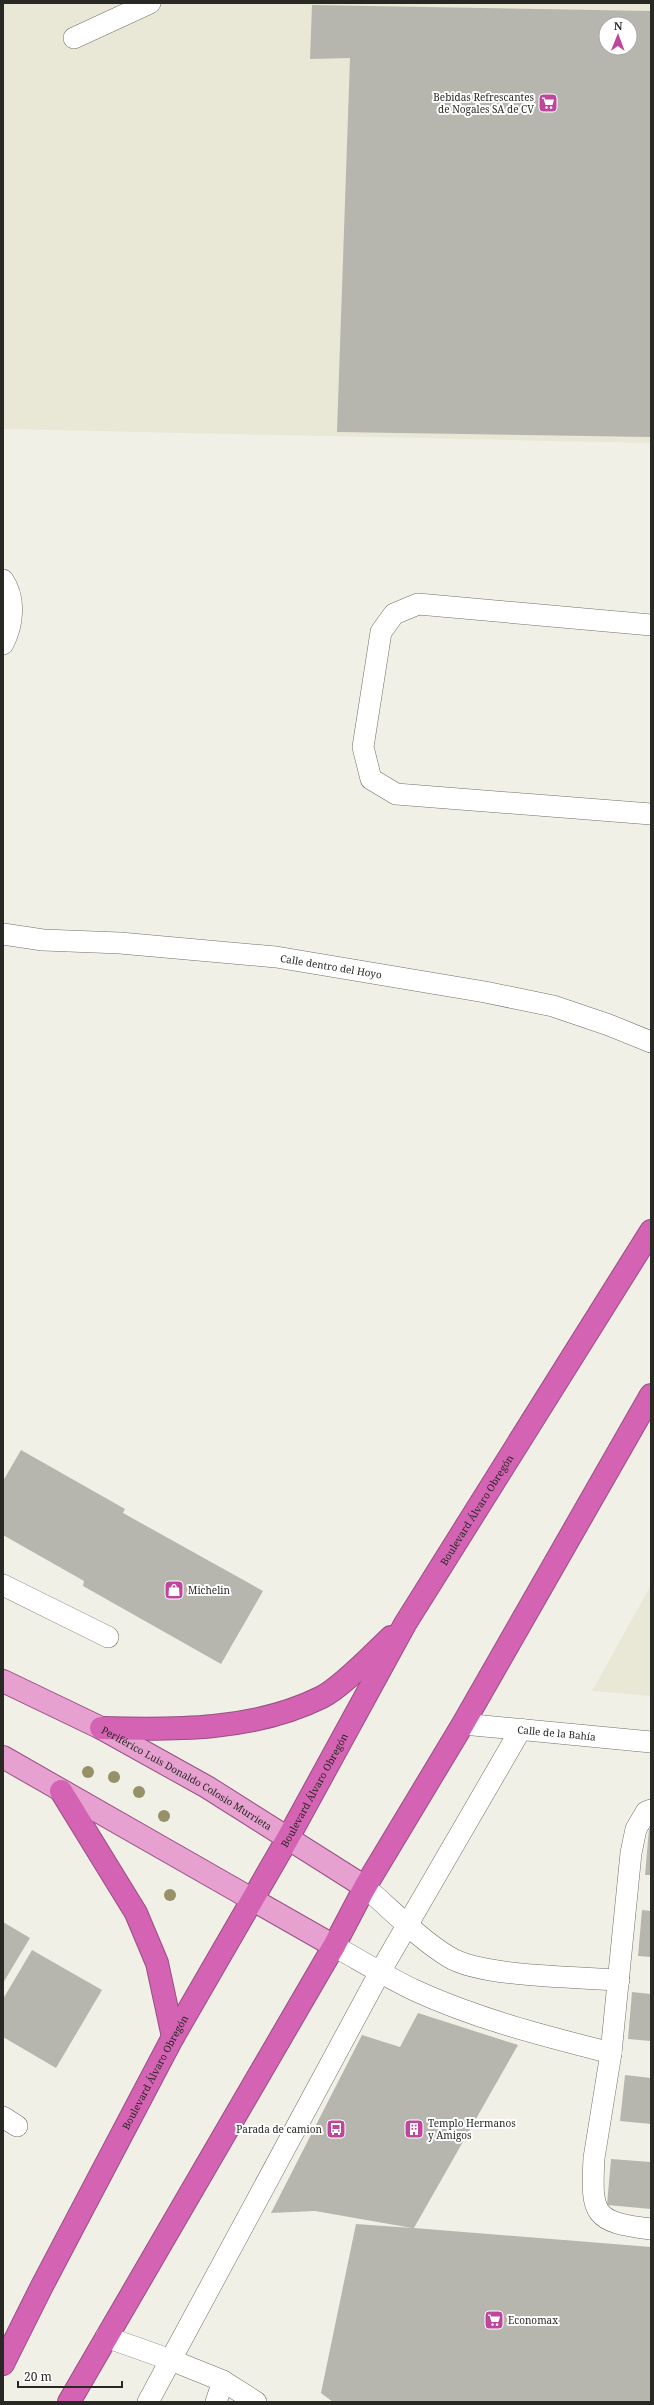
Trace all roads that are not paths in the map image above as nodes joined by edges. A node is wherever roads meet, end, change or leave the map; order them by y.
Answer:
1 (150, 3) edge
2 (74, 38) dead end
3 (3, 580) edge
4 (651, 625) edge
5 (3, 644) edge
6 (651, 814) edge
7 (3, 934) edge
8 (651, 1042) edge
9 (651, 1231) edge
10 (651, 1395) edge
11 (3, 1585) edge
12 (405, 1624) junction
13 (108, 1637) dead end
14 (3, 1681) edge
15 (463, 1724) junction
16 (101, 1728) junction
17 (521, 1729) junction
18 (651, 1742) edge
19 (3, 1757) edge
20 (61, 1791) junction
21 (651, 1810) edge
22 (288, 1838) junction
23 (365, 1887) junction
24 (252, 1899) junction
25 (408, 1924) junction
26 (334, 1946) junction
27 (380, 1972) junction
28 (619, 1980) junction
29 (173, 2037) junction
30 (610, 2053) junction
31 (651, 2229) edge
32 (106, 2338) junction
33 (171, 2360) junction
34 (3, 2364) edge
35 (223, 2381) junction
36 (68, 2402) edge
37 (148, 2402) edge
38 (216, 2402) edge
39 (256, 2402) edge

1 - 2 lane
3 - 5 lane
4 - 6 lane
7 - 8 lane, Calle dentro del Hoyo
9 - 12 highway, Boulevard Álvaro Obregón
10 - 15 highway
11 - 13 lane
12 - 16 highway
12 - 22 highway, Boulevard Álvaro Obregón
14 - 16 main road, Periférico Luis Donaldo Colosio Murrieta
15 - 17 lane, Calle de la Bahía
15 - 23 highway
16 - 22 main road, Periférico Luis Donaldo Colosio Murrieta
17 - 18 lane, Calle de la Bahía
17 - 25 lane
19 - 20 main road
20 - 24 main road
20 - 29 highway
21 - 28 lane
22 - 23 main road, Periférico Luis Donaldo Colosio Murrieta
22 - 24 highway, Boulevard Álvaro Obregón
23 - 25 lane
23 - 26 highway
24 - 26 main road
24 - 29 highway, Boulevard Álvaro Obregón
25 - 27 lane
25 - 28 lane
26 - 27 lane
26 - 32 highway
27 - 30 lane
27 - 33 lane
28 - 30 lane
29 - 34 highway, Boulevard Álvaro Obregón
30 - 31 lane
32 - 33 lane
32 - 36 highway
33 - 35 lane
33 - 37 lane
35 - 38 lane
35 - 39 lane

